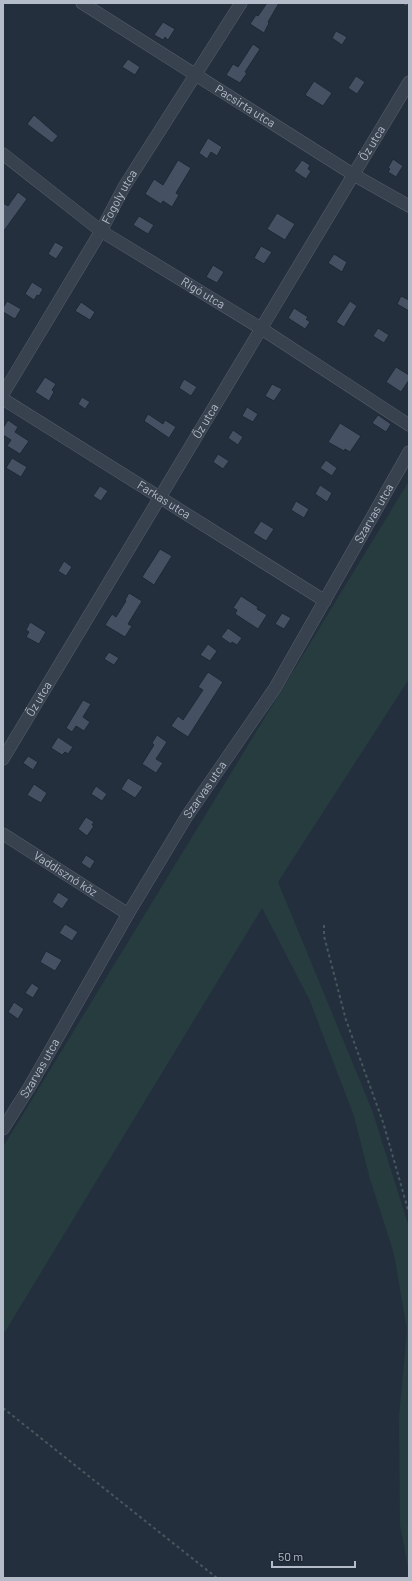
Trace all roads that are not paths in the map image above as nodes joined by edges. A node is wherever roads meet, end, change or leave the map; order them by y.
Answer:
1 (82, 3) edge
2 (240, 3) edge
3 (195, 74) junction
4 (409, 82) edge
5 (3, 154) edge
6 (354, 175) junction
7 (409, 206) edge
8 (101, 231) junction
9 (262, 329) junction
10 (3, 394) edge
11 (3, 399) edge
12 (409, 425) edge
13 (409, 452) edge
14 (159, 498) junction
15 (325, 601) junction
16 (3, 759) edge
17 (3, 834) edge
18 (128, 914) junction
19 (3, 1129) edge

1 - 3 street, Pacsirta utca
2 - 3 street, Fogoly utca
3 - 6 street, Pacsirta utca
3 - 8 street, Fogoly utca
4 - 6 street, Őz utca
5 - 8 street, Rigó utca
6 - 7 street, Pacsirta utca
6 - 9 street, Őz utca
8 - 9 street, Rigó utca
8 - 10 street, Fogoly utca
9 - 12 street, Rigó utca
9 - 14 street, Őz utca
11 - 14 street, Farkas utca
13 - 15 street, Szarvas utca
14 - 15 street, Farkas utca
14 - 16 street, Őz utca
15 - 18 street, Szarvas utca
17 - 18 street, Vaddisznó köz
18 - 19 street, Szarvas utca

